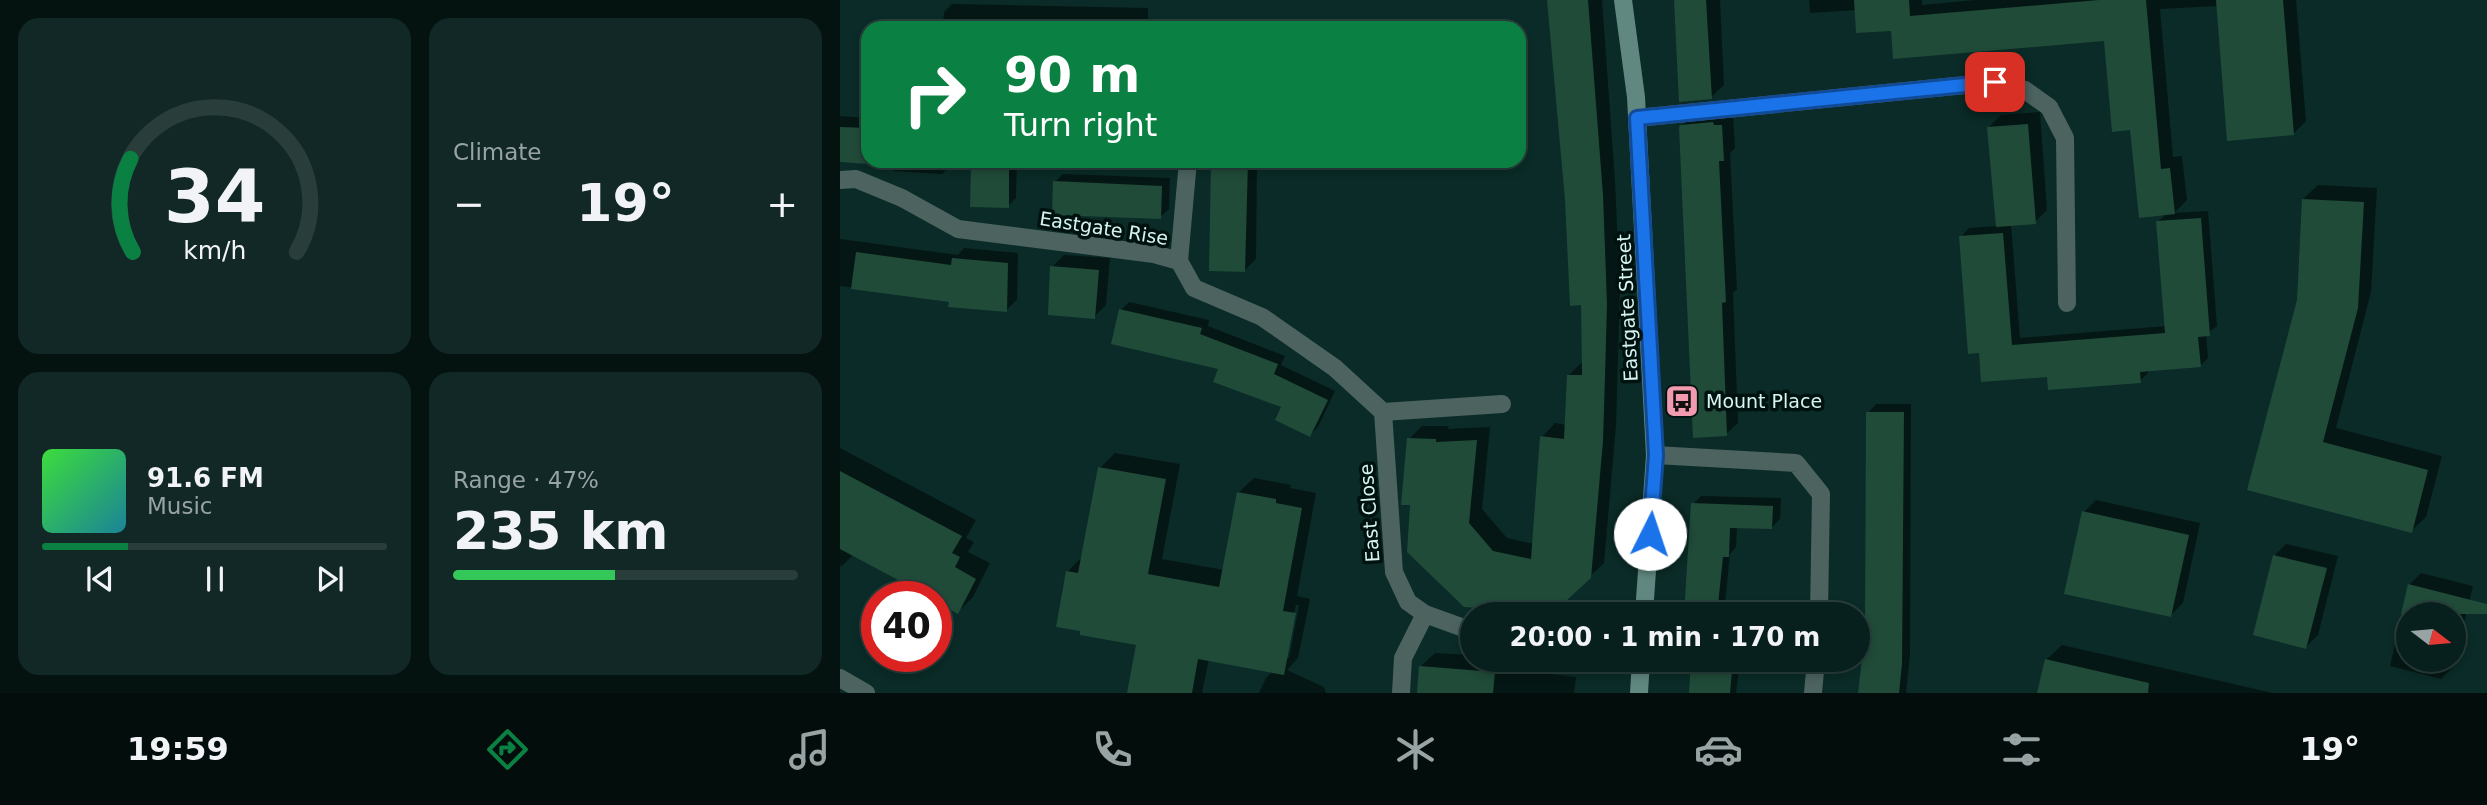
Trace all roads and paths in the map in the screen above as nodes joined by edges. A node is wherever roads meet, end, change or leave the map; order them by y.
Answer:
1 (1623, 0) edge
2 (1637, 118) junction
3 (1187, 168) edge
4 (840, 180) edge
5 (1179, 261) junction
6 (2067, 303) dead end
7 (1502, 404) dead end
8 (1383, 412) junction
9 (1656, 455) junction
10 (1645, 602) edge
11 (1819, 602) edge
12 (1425, 614) junction
13 (1460, 627) edge
14 (1640, 672) edge
15 (1815, 672) edge
16 (840, 678) edge
17 (866, 693) edge
18 (1401, 693) edge
19 (1639, 693) edge
20 (1813, 693) edge

1 - 2 street, Eastgate Street
2 - 6 street
2 - 9 street, Eastgate Street
3 - 5 street
4 - 5 street, Eastgate Rise
5 - 8 street, Eastgate Rise
7 - 8 street
8 - 12 street, East Close
9 - 10 street, Eastgate Street
9 - 11 street
12 - 13 street, East Close
12 - 18 street
14 - 19 street
15 - 20 street
16 - 17 street

